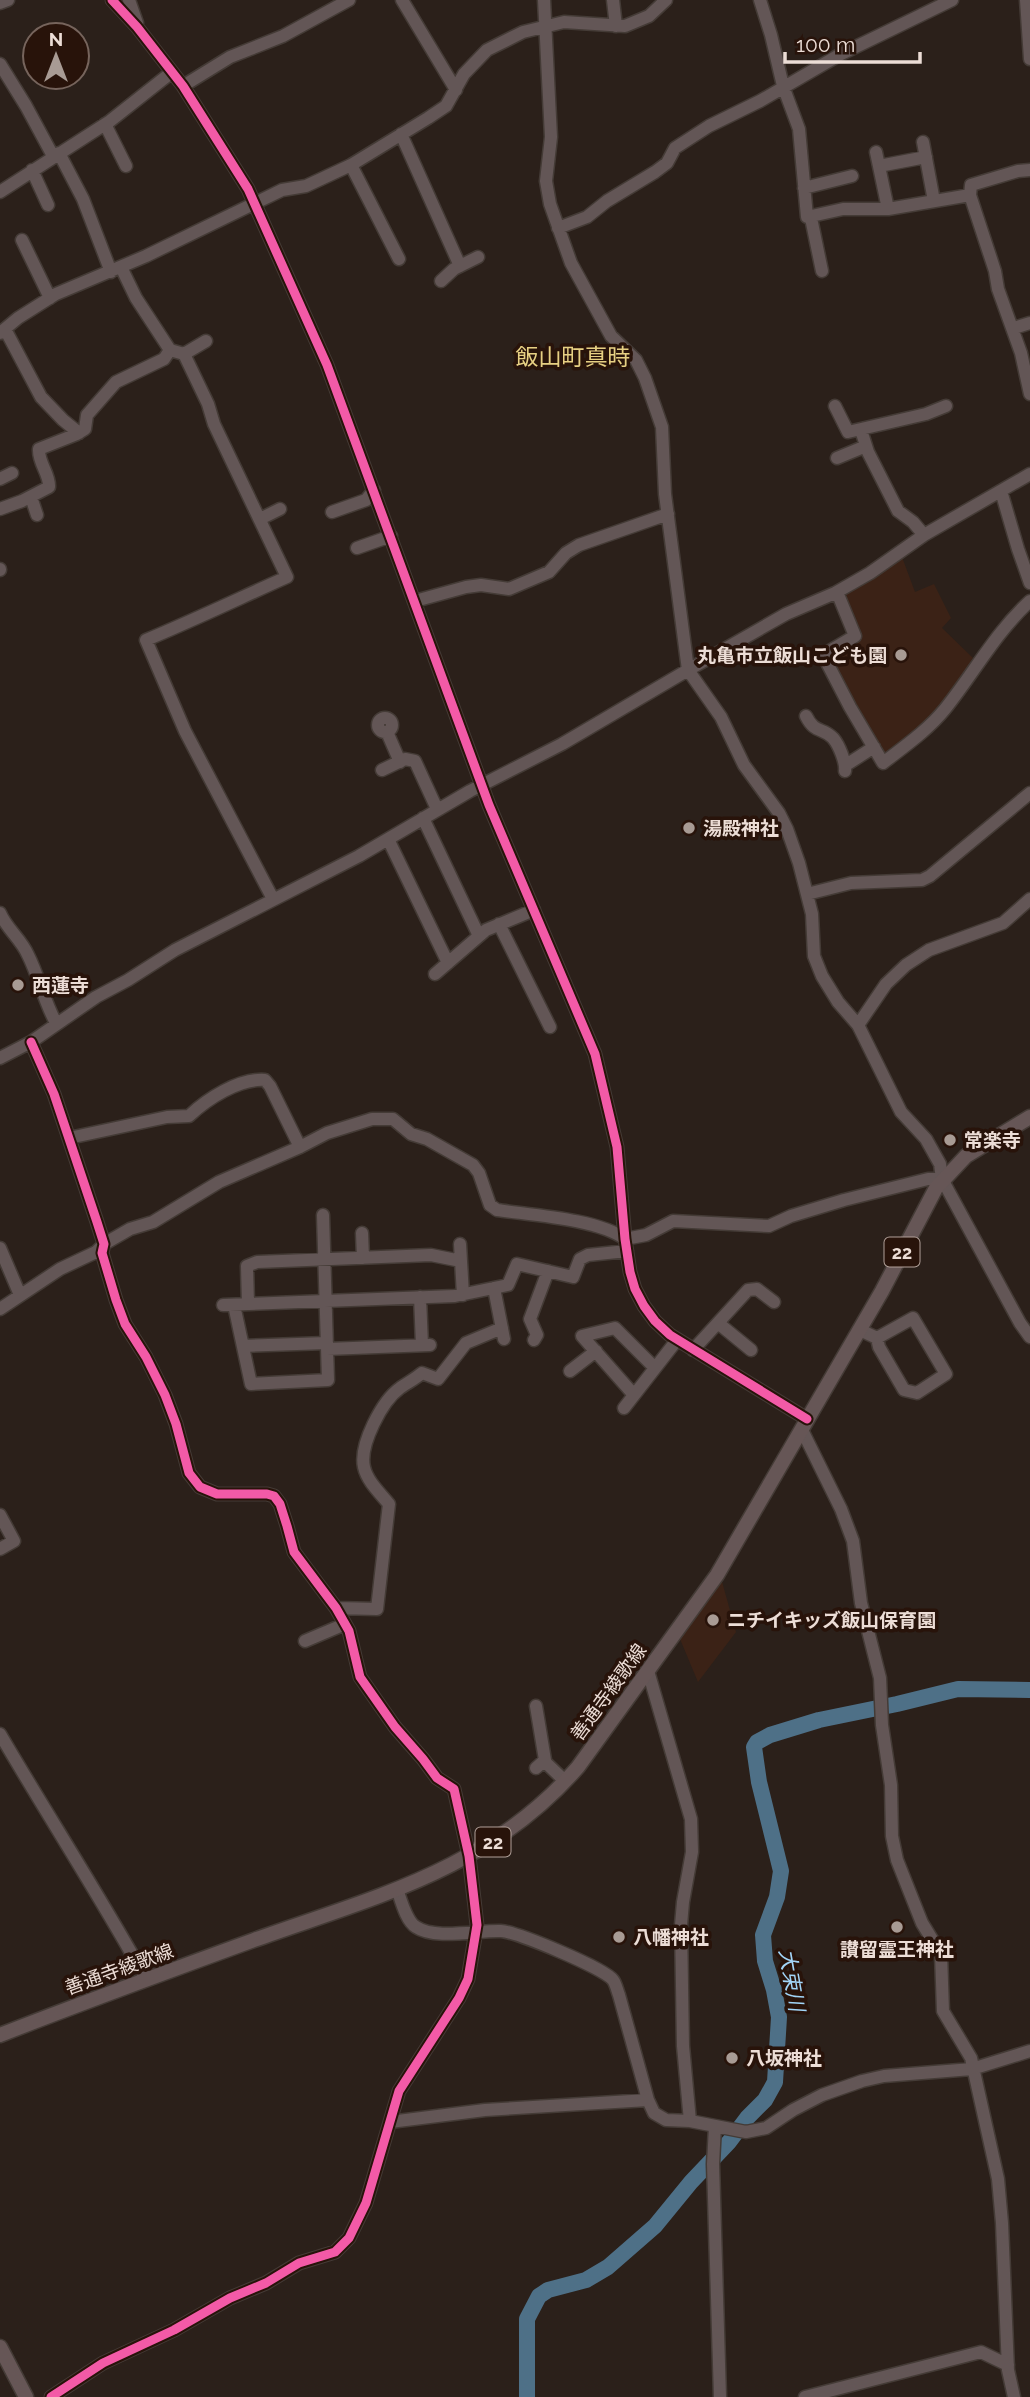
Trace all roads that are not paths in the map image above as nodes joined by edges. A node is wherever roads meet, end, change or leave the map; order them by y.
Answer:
1 (8, 0) edge
2 (112, 0) edge
3 (129, 0) edge
4 (349, 0) edge
5 (402, 0) edge
6 (544, 0) edge
7 (613, 0) edge
8 (666, 0) edge
9 (760, 0) edge
10 (953, 0) edge
11 (1026, 0) edge
12 (0, 3) edge
13 (1029, 14) edge
14 (615, 26) junction
15 (544, 28) junction
16 (139, 30) junction
17 (1030, 59) edge
18 (0, 64) edge
19 (172, 72) junction
20 (183, 86) junction
21 (783, 86) junction
22 (456, 90) junction
23 (105, 124) junction
24 (401, 134) junction
25 (923, 142) dead end
26 (876, 152) dead end
27 (56, 155) junction
28 (926, 157) junction
29 (351, 165) junction
30 (126, 166) dead end
31 (879, 166) junction
32 (32, 170) junction
33 (1030, 170) edge
34 (852, 176) dead end
35 (804, 188) junction
36 (0, 192) edge
37 (970, 195) junction
38 (934, 201) junction
39 (254, 202) junction
40 (48, 205) dead end
41 (888, 209) junction
42 (811, 218) junction
43 (558, 228) junction
44 (22, 240) dead end
45 (478, 257) dead end
46 (400, 259) dead end
47 (460, 266) junction
48 (116, 270) junction
49 (822, 271) dead end
50 (441, 281) dead end
51 (50, 298) junction
52 (1030, 323) edge
53 (1014, 328) junction
54 (3, 331) edge
55 (206, 341) dead end
56 (170, 350) junction
57 (184, 354) junction
58 (1030, 394) edge
59 (946, 406) dead end
60 (835, 407) dead end
61 (861, 430) junction
62 (79, 433) junction
63 (866, 446) junction
64 (837, 458) dead end
65 (1030, 474) edge
66 (374, 490) junction
67 (1002, 491) junction
68 (31, 497) junction
69 (0, 509) edge
70 (280, 509) dead end
71 (332, 512) dead end
72 (668, 514) junction
73 (37, 515) dead end
74 (260, 519) junction
75 (924, 535) junction
76 (391, 536) junction
77 (358, 548) dead end
78 (1030, 583) edge
79 (837, 592) junction
80 (415, 601) junction
81 (1030, 601) edge
82 (688, 670) junction
83 (806, 716) dead end
84 (387, 732) dead end
85 (874, 747) junction
86 (400, 762) junction
87 (382, 770) dead end
88 (482, 784) junction
89 (1030, 793) edge
90 (438, 810) junction
91 (423, 818) junction
92 (388, 839) junction
93 (807, 894) junction
94 (273, 899) junction
95 (1030, 899) edge
96 (534, 910) junction
97 (0, 912) edge
98 (499, 924) junction
99 (479, 936) junction
100 (448, 962) junction
101 (435, 974) dead end
102 (56, 1023) junction
103 (858, 1025) junction
104 (550, 1027) dead end
105 (31, 1042) junction
106 (0, 1058) edge
107 (1030, 1117) edge
108 (69, 1138) junction
109 (300, 1147) junction
110 (943, 1180) junction
111 (323, 1215) dead end
112 (362, 1233) dead end
113 (104, 1244) junction
114 (460, 1244) dead end
115 (626, 1245) junction
116 (0, 1248) edge
117 (363, 1258) junction
118 (324, 1259) junction
119 (461, 1261) junction
120 (548, 1271) junction
121 (494, 1288) junction
122 (463, 1294) junction
123 (20, 1295) junction
124 (420, 1297) junction
125 (325, 1301) junction
126 (774, 1302) dead end
127 (248, 1304) junction
128 (0, 1309) edge
129 (1025, 1321) edge
130 (718, 1323) junction
131 (860, 1330) junction
132 (1030, 1337) edge
133 (877, 1338) junction
134 (534, 1340) dead end
135 (677, 1340) junction
136 (243, 1346) junction
137 (327, 1346) junction
138 (693, 1350) junction
139 (751, 1350) dead end
140 (596, 1351) junction
141 (655, 1368) junction
142 (570, 1371) dead end
143 (634, 1395) junction
144 (624, 1408) dead end
145 (804, 1425) junction
146 (0, 1515) edge
147 (0, 1549) edge
148 (335, 1608) junction
149 (345, 1624) junction
150 (305, 1641) dead end
151 (648, 1671) junction
152 (536, 1706) dead end
153 (0, 1734) edge
154 (565, 1781) junction
155 (469, 1856) junction
156 (397, 1889) junction
157 (476, 1932) junction
158 (146, 1979) junction
159 (0, 2035) edge
160 (1030, 2051) edge
161 (972, 2068) junction
162 (648, 2100) junction
163 (690, 2121) junction
164 (390, 2122) junction
165 (715, 2126) junction
166 (0, 2347) edge
167 (1008, 2365) junction
168 (26, 2397) edge
169 (51, 2397) edge
170 (720, 2397) edge
171 (806, 2397) edge
172 (1014, 2397) edge

1 - 12 street
2 - 16 street
3 - 16 street
4 - 20 street
5 - 22 street
6 - 15 street
7 - 14 street
8 - 14 street
9 - 21 street
10 - 21 street
11 - 13 street
13 - 17 street
14 - 15 street
15 - 22 street
15 - 43 street
16 - 19 street
18 - 27 street
19 - 20 street
19 - 23 street
20 - 39 street
21 - 35 street
21 - 43 street
22 - 24 street
23 - 27 street
23 - 30 street
24 - 29 street
24 - 47 street
25 - 28 street
26 - 31 street
27 - 32 street
27 - 48 street
28 - 31 street
28 - 38 street
29 - 39 street
29 - 46 street
31 - 41 street
32 - 36 street
32 - 40 street
33 - 37 street
34 - 35 street
35 - 42 street
37 - 38 street
37 - 53 street
38 - 41 street
39 - 48 street
39 - 66 street
41 - 42 street
42 - 49 street
43 - 72 street
44 - 51 street
45 - 47 street
47 - 50 street
48 - 51 street
48 - 56 street
51 - 54 street
52 - 53 street
53 - 58 street
54 - 62 street
55 - 57 street
56 - 57 street
56 - 62 street
57 - 74 street
59 - 61 street
60 - 61 street
61 - 63 street
62 - 68 street
63 - 64 street
63 - 75 street
65 - 67 street
66 - 71 street
66 - 76 street
67 - 75 street
67 - 78 street
68 - 69 street
68 - 73 street
70 - 74 street
72 - 80 street
72 - 82 street
74 - 94 street
75 - 79 street
76 - 77 street
76 - 80 street
79 - 82 street
79 - 85 street
80 - 88 street
81 - 85 street
82 - 88 street
82 - 93 street
83 - 85 street
84 - 86 street
86 - 87 street
86 - 90 street
88 - 90 street
88 - 96 street
89 - 93 street
90 - 91 street
91 - 92 street
91 - 99 street
92 - 94 street
92 - 100 street
93 - 103 street
94 - 102 street
95 - 103 street
96 - 98 street
96 - 115 street
97 - 102 street
98 - 99 street
98 - 104 street
99 - 100 street
100 - 101 street
102 - 105 street
103 - 110 street
105 - 106 street
105 - 108 street
107 - 110 main road, 善通寺綾歌線 / 22
108 - 109 street
108 - 113 street
109 - 113 street
109 - 115 street
110 - 115 street
110 - 129 street
110 - 131 main road, 善通寺綾歌線 / 22
111 - 118 street
112 - 117 street
113 - 123 street
113 - 148 street
114 - 119 street
115 - 120 street
115 - 135 street
116 - 123 street
117 - 118 street
117 - 119 street
118 - 125 street
118 - 127 street
119 - 122 street
120 - 121 street
120 - 134 street
121 - 122 street
121 - 148 street
122 - 124 street
123 - 128 street
124 - 125 street
124 - 137 street
125 - 127 street
125 - 137 street
126 - 130 street
127 - 136 street
129 - 132 street
130 - 138 street
130 - 139 street
131 - 133 street
131 - 145 main road, 善通寺綾歌線 / 22
133 - 133 street
135 - 138 street
135 - 141 street
136 - 137 street
136 - 137 street
138 - 145 street
140 - 141 street
140 - 142 street
140 - 143 street
141 - 143 street
143 - 144 street
145 - 151 main road, 善通寺綾歌線 / 22
145 - 161 street
146 - 147 street
148 - 149 street
149 - 150 street
149 - 155 street
151 - 154 main road, 善通寺綾歌線 / 22
151 - 163 street
152 - 154 street
153 - 158 street
154 - 155 main road, 善通寺綾歌線 / 22
155 - 156 main road, 善通寺綾歌線 / 22
155 - 157 street
156 - 157 street
156 - 158 main road, 善通寺綾歌線 / 22
157 - 162 street
157 - 164 street
158 - 159 main road, 善通寺綾歌線 / 22
160 - 161 street
161 - 165 street
161 - 167 street
162 - 163 street
162 - 164 street
163 - 165 street
164 - 169 street
165 - 170 street
166 - 168 main road
167 - 171 street
167 - 172 street

